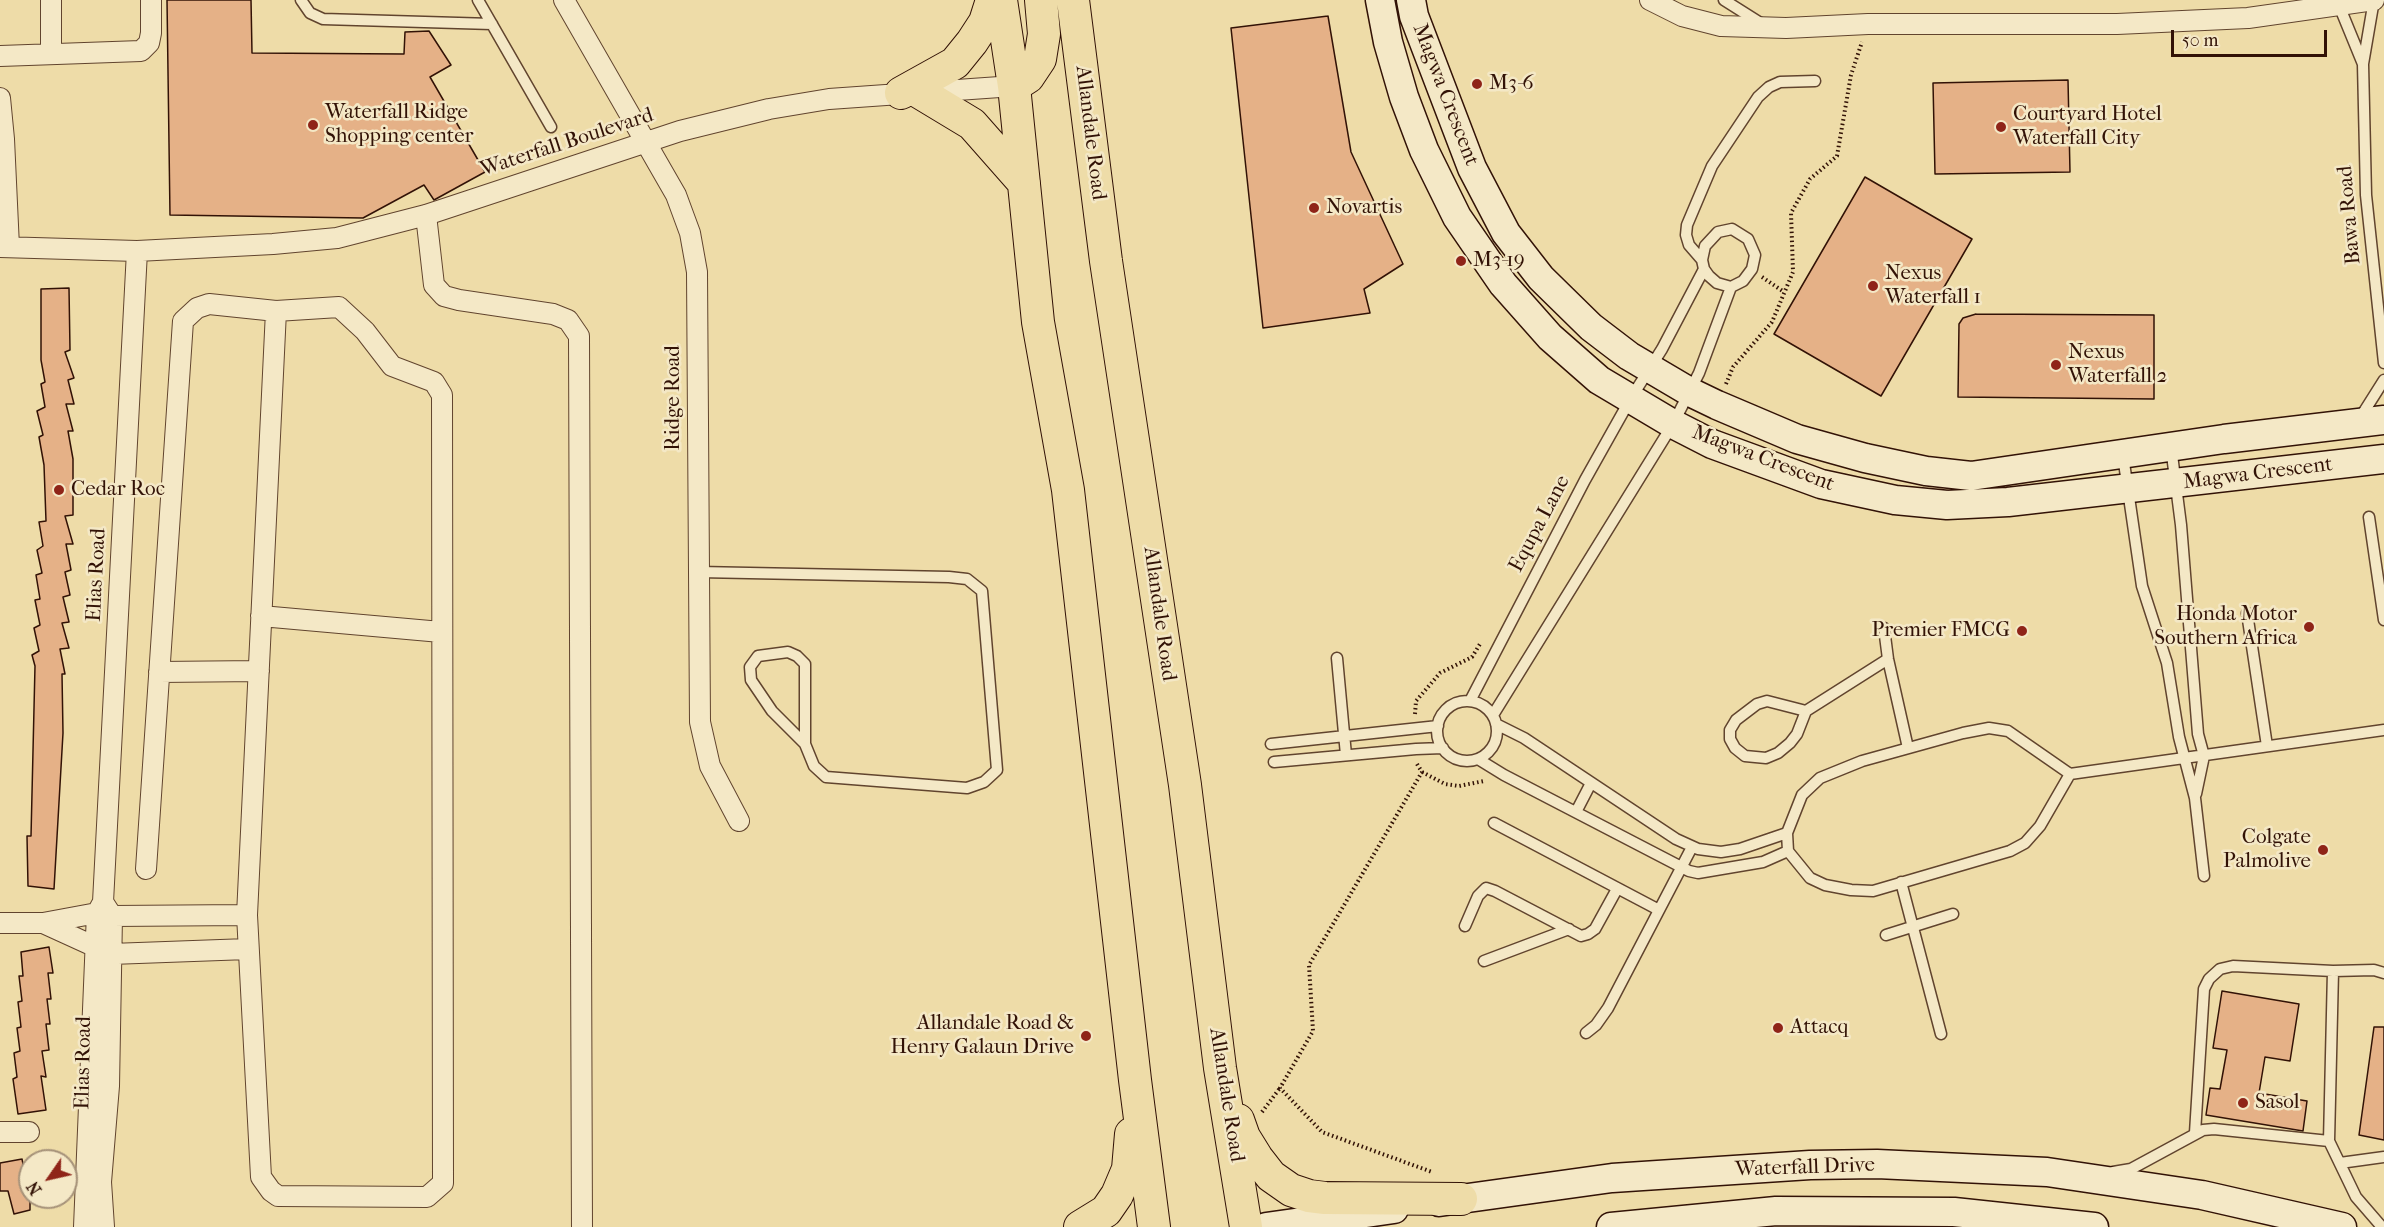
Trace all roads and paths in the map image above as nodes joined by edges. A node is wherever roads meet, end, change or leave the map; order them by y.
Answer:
1 (51, 0) edge
2 (151, 0) edge
3 (301, 0) edge
4 (478, 0) edge
5 (564, 0) edge
6 (992, 0) edge
7 (1001, 0) edge
8 (1041, 0) edge
9 (1074, 0) edge
10 (1380, 0) edge
11 (1411, 0) edge
12 (1650, 0) edge
13 (1724, 0) edge
14 (2374, 0) edge
15 (2338, 3) edge
16 (492, 24) junction
17 (1868, 24) junction
18 (1767, 27) junction
19 (51, 54) junction
20 (0, 56) edge
21 (2363, 64) junction
22 (1815, 81) dead end
23 (1014, 86) junction
24 (910, 92) junction
25 (0, 98) edge
26 (551, 127) dead end
27 (644, 142) junction
28 (1024, 183) junction
29 (426, 215) junction
30 (5, 247) edge
31 (137, 251) junction
32 (1703, 264) junction
33 (1752, 269) junction
34 (1731, 287) junction
35 (1784, 292) junction
36 (276, 311) junction
37 (2384, 363) edge
38 (1649, 368) junction
39 (2384, 380) edge
40 (1725, 388) dead end
41 (1690, 392) junction
42 (1631, 398) junction
43 (2371, 422) edge
44 (1673, 424) junction
45 (2171, 446) junction
46 (2123, 453) junction
47 (2384, 459) edge
48 (2175, 483) junction
49 (2128, 489) junction
50 (2369, 517) dead end
51 (699, 572) junction
52 (2247, 613) dead end
53 (261, 616) junction
54 (2384, 620) edge
55 (1884, 628) dead end
56 (441, 632) junction
57 (1484, 637) dead end
58 (1337, 658) dead end
59 (1888, 659) junction
60 (259, 671) junction
61 (159, 672) junction
62 (1470, 701) junction
63 (1806, 711) junction
64 (1495, 720) junction
65 (1438, 726) junction
66 (1414, 730) junction
67 (2384, 730) edge
68 (1344, 736) junction
69 (805, 744) junction
70 (1271, 744) dead end
71 (2267, 746) junction
72 (1443, 748) junction
73 (1908, 748) junction
74 (1416, 749) junction
75 (1346, 755) junction
76 (2204, 756) junction
77 (2184, 758) junction
78 (1478, 759) junction
79 (1274, 762) dead end
80 (1422, 772) junction
81 (2070, 774) junction
82 (1504, 775) junction
83 (1591, 783) junction
84 (2195, 798) junction
85 (1576, 813) junction
86 (739, 821) dead end
87 (1494, 823) dead end
88 (1787, 833) junction
89 (1692, 847) junction
90 (1788, 851) junction
91 (1681, 867) junction
92 (146, 869) dead end
93 (2204, 876) dead end
94 (1900, 882) junction
95 (1617, 889) junction
96 (104, 910) junction
97 (1659, 910) junction
98 (1953, 914) dead end
99 (247, 915) junction
100 (0, 923) edge
101 (43, 923) junction
102 (1465, 926) dead end
103 (1913, 927) junction
104 (1569, 929) junction
105 (1886, 935) dead end
106 (248, 949) junction
107 (103, 951) junction
108 (1484, 961) dead end
109 (2333, 971) junction
110 (2384, 973) edge
111 (1586, 1033) dead end
112 (1941, 1034) dead end
113 (1220, 1068) junction
114 (1135, 1080) junction
115 (0, 1132) edge
116 (29, 1132) dead end
117 (2195, 1133) junction
118 (2329, 1141) junction
119 (2384, 1157) edge
120 (2340, 1163) junction
121 (2047, 1172) junction
122 (1436, 1173) dead end
123 (1461, 1199) junction
124 (1843, 1212) junction
125 (1873, 1224) dead end
126 (84, 1227) edge
127 (104, 1227) edge
128 (582, 1227) edge
129 (1080, 1227) edge
130 (1154, 1227) edge
131 (1246, 1227) edge
132 (1266, 1227) edge
133 (1611, 1227) edge
134 (2094, 1227) edge
135 (2342, 1227) edge
136 (2382, 1227) edge

1 - 19 street
2 - 19 street
3 - 16 lane
4 - 16 lane
5 - 27 street, Ridge Road
6 - 24 main road
7 - 23 main road
8 - 23 main road
9 - 113 main road, Allandale Road
10 - 42 street, Magwa Crescent
11 - 38 street, Magwa Crescent
12 - 18 street
13 - 18 lane
14 - 15 street
14 - 21 lane
15 - 17 street
15 - 21 lane
16 - 26 lane
17 - 18 street
17 - 35 path
19 - 20 street
21 - 37 lane, Bawa Road
22 - 32 lane
23 - 24 street, Waterfall Boulevard
23 - 28 main road
24 - 27 street, Waterfall Boulevard
24 - 28 main road
25 - 30 street
27 - 29 street, Waterfall Boulevard
27 - 51 street, Ridge Road
28 - 114 main road
29 - 31 street, Waterfall Boulevard
29 - 128 street
30 - 31 street, Waterfall Boulevard
31 - 96 street, Elias Road
32 - 33 lane
32 - 34 lane
32 - 38 lane, Equpa Lane
33 - 34 lane
33 - 35 path
34 - 41 lane
35 - 40 path
36 - 53 street
36 - 56 street
36 - 61 street
38 - 41 street, Magwa Crescent
38 - 42 lane, Equpa Lane
39 - 43 lane
41 - 44 lane
41 - 46 street, Magwa Crescent
42 - 44 street, Magwa Crescent
42 - 62 lane, Equpa Lane
43 - 45 street, Magwa Crescent
44 - 49 street, Magwa Crescent
44 - 64 lane
45 - 46 street, Magwa Crescent
45 - 48 lane
46 - 49 lane
47 - 48 street, Magwa Crescent
48 - 49 street, Magwa Crescent
48 - 76 lane
49 - 77 lane
50 - 54 lane
51 - 69 lane
51 - 86 street, Ridge Road
52 - 71 lane
53 - 56 street
53 - 60 street
55 - 59 lane
56 - 106 street
57 - 66 path
58 - 68 lane
59 - 63 lane
59 - 73 lane
60 - 61 street
60 - 99 street
61 - 92 street
62 - 64 lane
62 - 65 lane
63 - 63 lane
64 - 78 lane
64 - 83 lane
65 - 66 lane
65 - 72 lane
66 - 68 lane
67 - 71 lane
68 - 70 lane
68 - 75 lane
69 - 69 lane
71 - 76 lane
72 - 74 lane
72 - 78 lane
73 - 81 lane
73 - 88 lane
74 - 75 lane
74 - 80 path
75 - 79 lane
76 - 77 lane
76 - 84 lane
77 - 81 lane
77 - 84 lane
78 - 82 lane
80 - 82 path
80 - 122 path
81 - 94 lane
82 - 85 lane
83 - 85 lane
83 - 89 lane
84 - 93 lane
85 - 91 lane
87 - 95 lane
88 - 89 lane
88 - 90 lane
89 - 91 lane
90 - 91 lane
90 - 94 lane
91 - 97 lane
94 - 103 lane
95 - 97 lane
95 - 104 lane
96 - 99 street
96 - 101 street
96 - 107 street, Elias Road
97 - 111 lane
98 - 103 lane
99 - 106 street
100 - 101 street
101 - 107 street
102 - 104 lane
103 - 105 lane
103 - 112 lane
104 - 108 lane
106 - 107 street
107 - 126 street, Elias Road
107 - 127 street, Elias Road
109 - 110 lane
109 - 117 lane
109 - 118 lane
113 - 123 main road
113 - 131 main road, Allandale Road
114 - 129 main road
114 - 130 main road
115 - 116 street
117 - 118 lane
117 - 121 lane
118 - 120 lane
119 - 120 lane
120 - 136 lane
121 - 123 street, Waterfall Drive
121 - 135 street, Waterfall Drive
123 - 132 street, Waterfall Drive
124 - 125 lane
124 - 133 street, Waterfall Drive
124 - 134 street, Waterfall Drive

